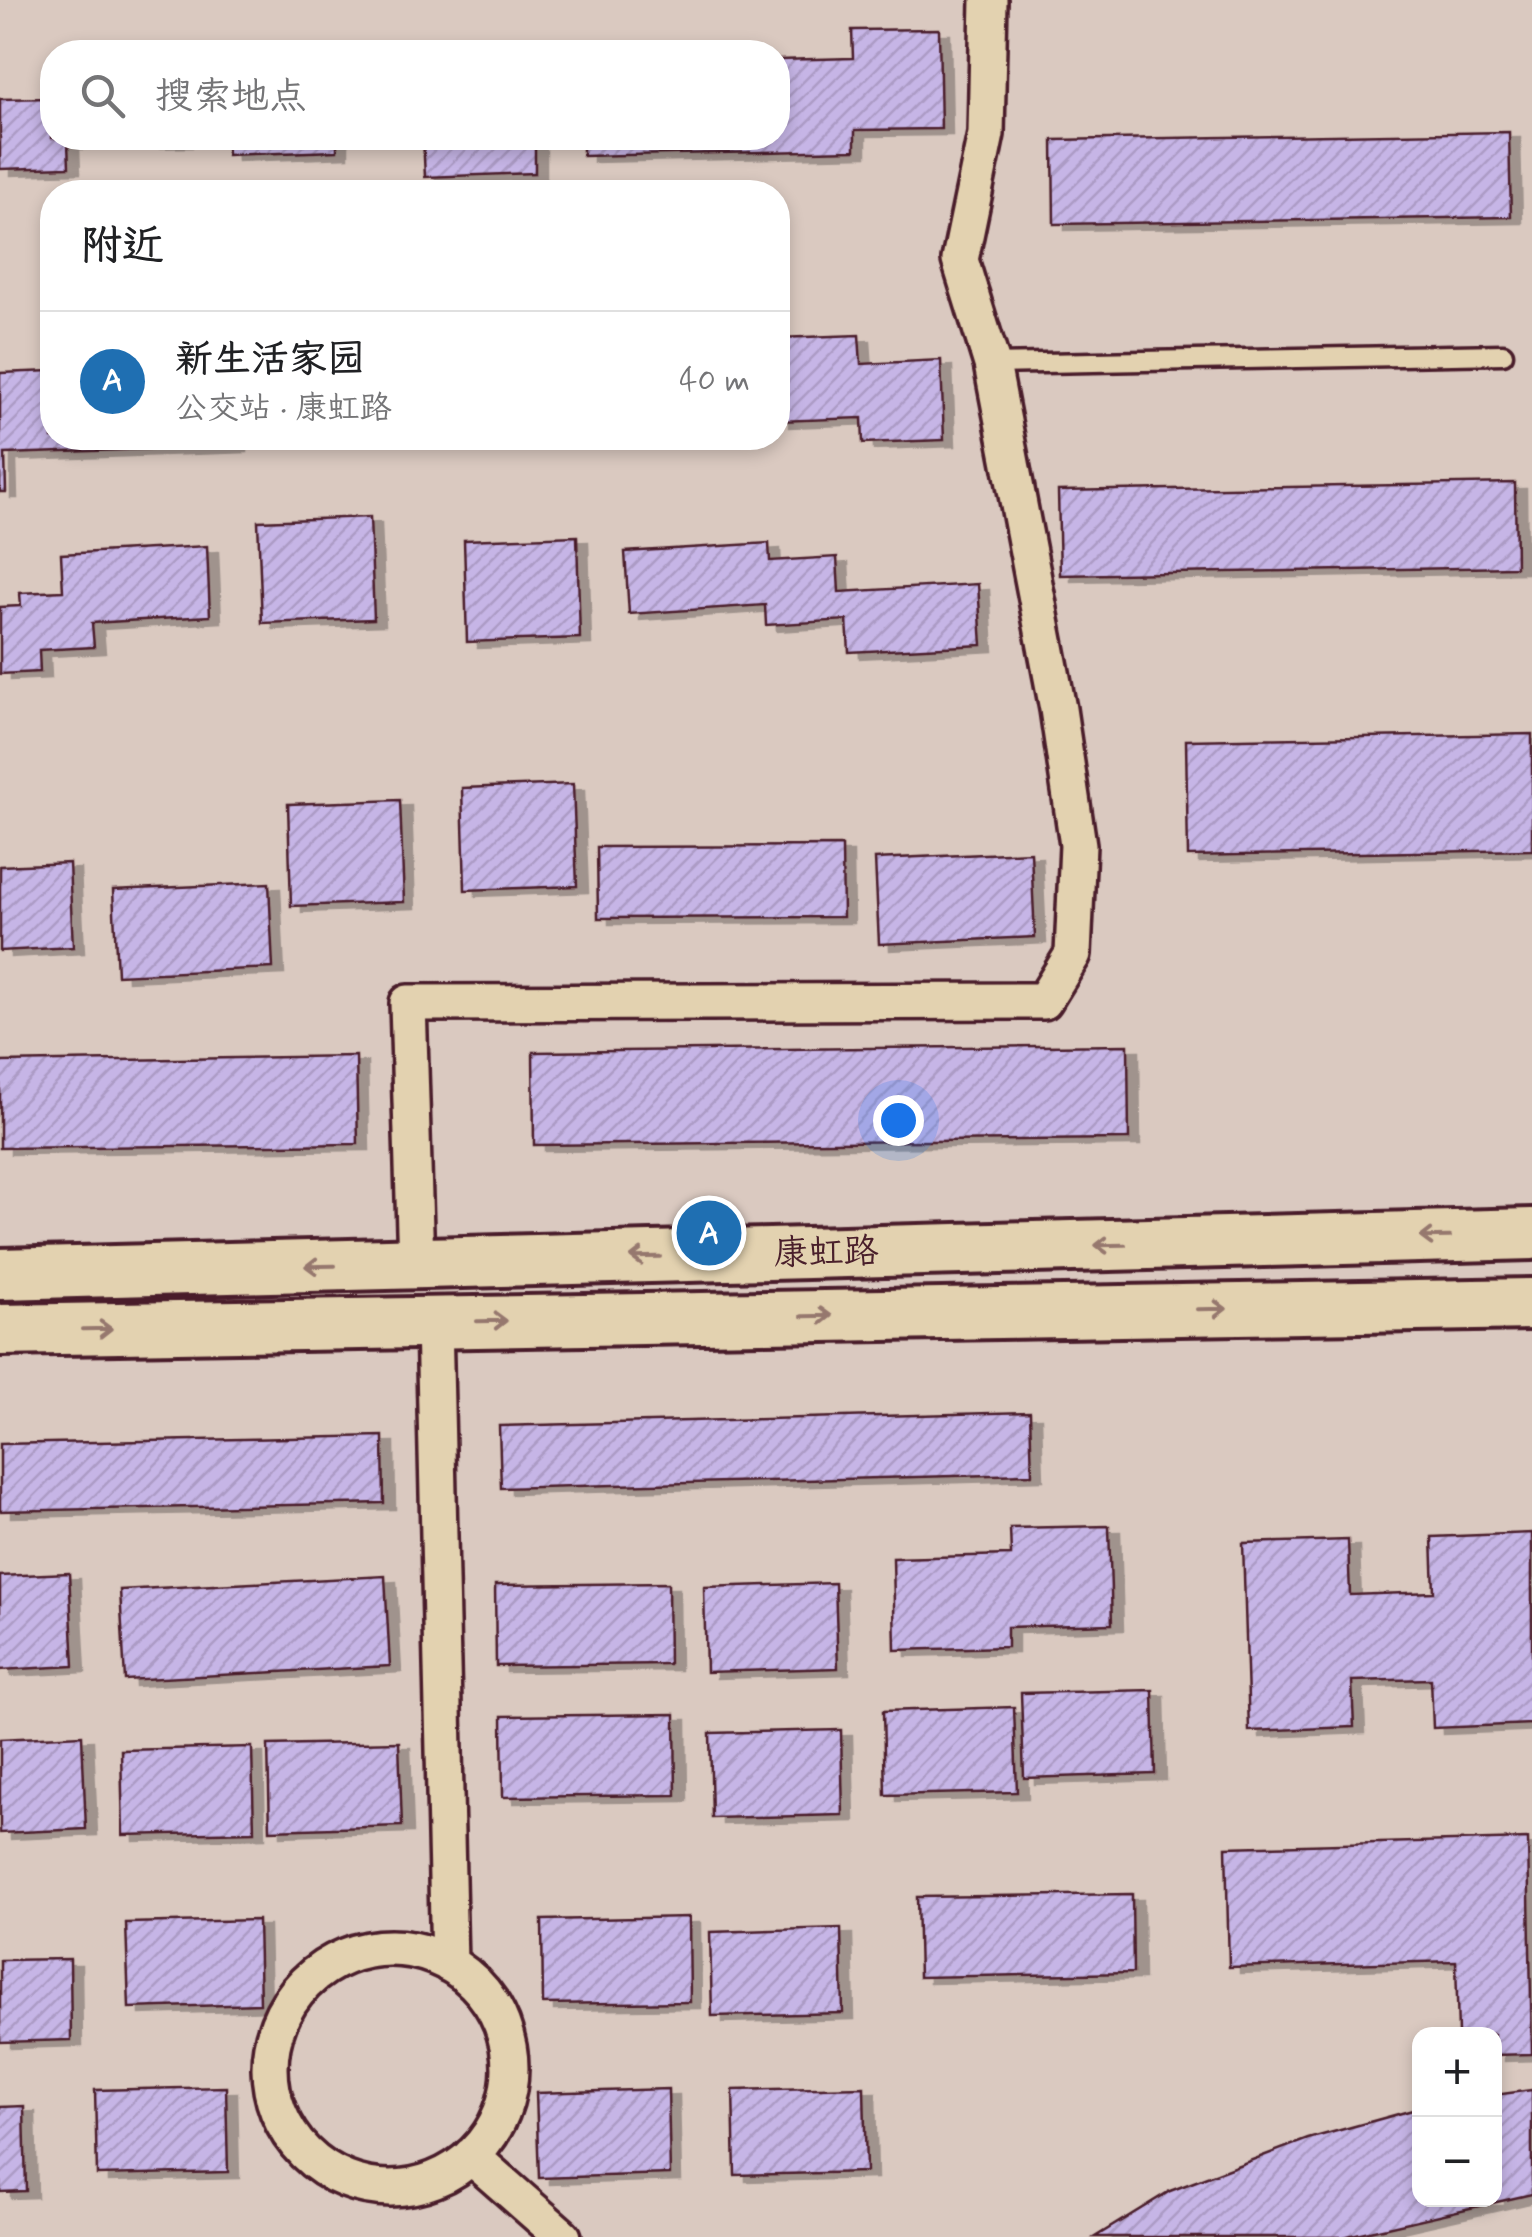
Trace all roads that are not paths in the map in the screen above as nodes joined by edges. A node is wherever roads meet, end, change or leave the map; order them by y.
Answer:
1 (989, 0) edge
2 (1503, 354) dead end
3 (992, 364) junction
4 (1532, 1234) edge
5 (416, 1264) junction
6 (0, 1274) edge
7 (1532, 1304) edge
8 (434, 1322) junction
9 (0, 1330) edge
10 (449, 1964) junction
11 (472, 2156) junction
12 (562, 2237) edge

1 - 3 street
2 - 3 lane
3 - 5 street
4 -> 5 main road, 康虹路
5 -> 6 main road, 康虹路
8 -> 7 main road, 康虹路
9 -> 8 main road, 康虹路
8 - 10 street
10 - 11 street
10 - 11 street
11 - 12 street

